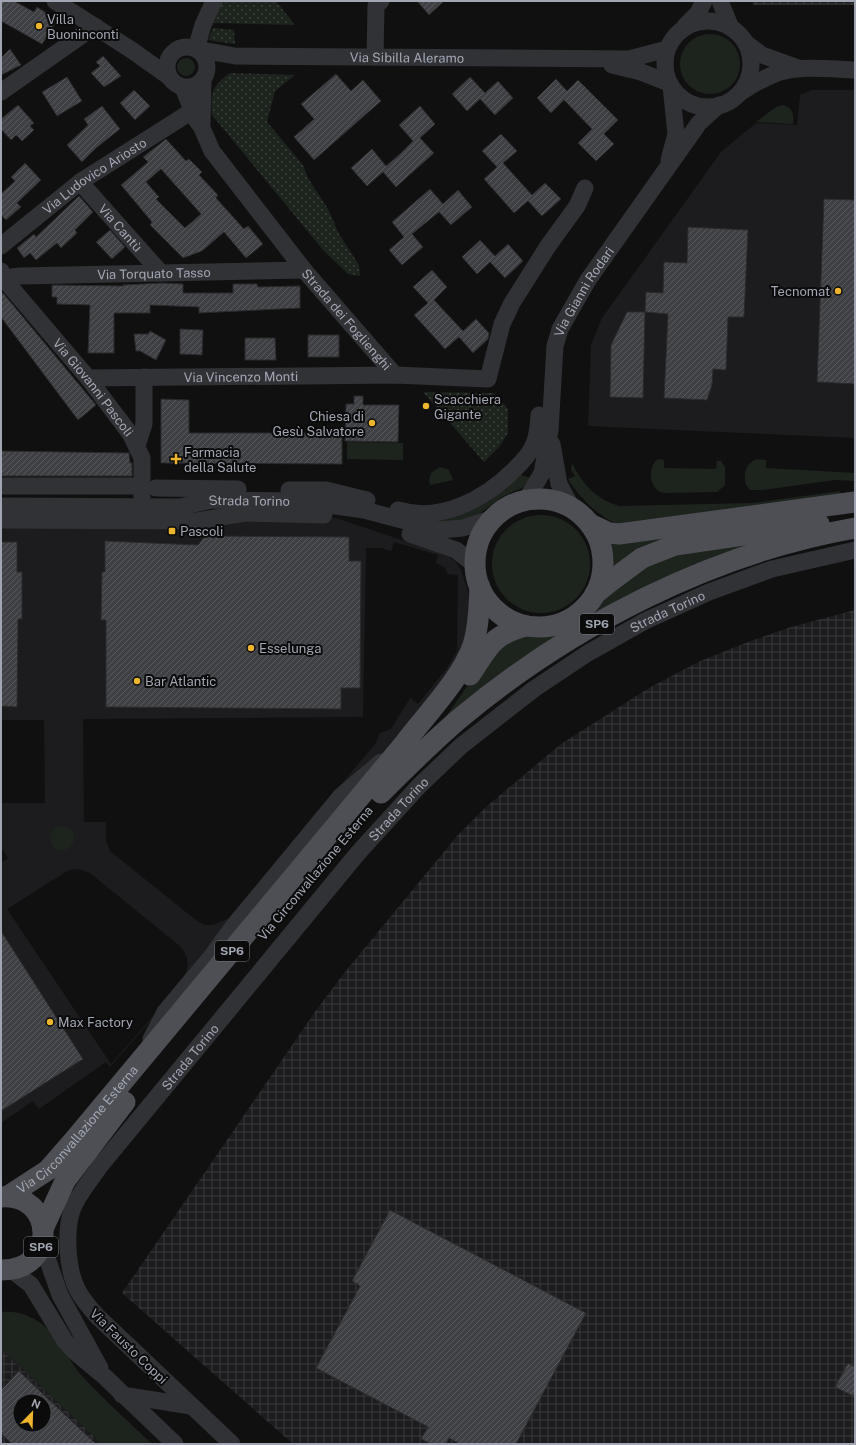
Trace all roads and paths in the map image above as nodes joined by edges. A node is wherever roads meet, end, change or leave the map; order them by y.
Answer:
1 (55, 1) edge
2 (214, 1) edge
3 (380, 1) edge
4 (704, 1) edge
5 (720, 1) edge
6 (95, 26) junction
7 (683, 28) junction
8 (732, 28) junction
9 (746, 43) junction
10 (179, 48) junction
11 (196, 49) junction
12 (667, 49) junction
13 (133, 51) junction
14 (235, 56) junction
15 (376, 57) junction
16 (579, 59) junction
17 (800, 69) junction
18 (855, 70) edge
19 (168, 76) junction
20 (204, 78) junction
21 (670, 85) junction
22 (183, 87) junction
23 (1, 92) edge
24 (738, 94) junction
25 (719, 105) junction
26 (192, 111) junction
27 (202, 128) junction
28 (664, 171) junction
29 (80, 182) junction
30 (585, 188) dead end
31 (1, 246) edge
32 (304, 270) junction
33 (161, 273) junction
34 (2, 275) edge
35 (555, 346) junction
36 (395, 375) junction
37 (88, 378) junction
38 (144, 378) junction
39 (550, 430) junction
40 (137, 446) junction
41 (1, 486) edge
42 (149, 487) junction
43 (213, 494) junction
44 (526, 500) junction
45 (855, 502) edge
46 (381, 504) junction
47 (1, 506) edge
48 (572, 508) junction
49 (364, 510) junction
50 (142, 514) junction
51 (493, 518) junction
52 (855, 519) edge
53 (1, 520) edge
54 (590, 524) junction
55 (855, 528) edge
56 (855, 550) edge
57 (475, 566) junction
58 (480, 587) junction
59 (595, 594) junction
60 (526, 626) junction
61 (381, 794) junction
62 (5, 1197) edge
63 (69, 1226) joint
64 (43, 1236) junction
65 (7, 1270) edge
66 (105, 1377) junction
67 (122, 1395) junction
68 (191, 1406) junction
69 (175, 1444) edge
70 (232, 1444) edge

1 - 6 street
2 - 11 street
3 - 15 street
4 - 7 street
5 - 8 street
6 - 13 street
6 - 23 street
7 - 8 street
7 - 12 street
8 - 9 street
9 - 17 street
9 - 24 street
10 - 11 street
10 - 13 street
10 - 19 street
11 - 14 street, Via Sibilla Aleramo
11 - 20 street, Strada dei Foglienghi
12 - 16 street, Via Sibilla Aleramo
12 - 21 street
13 - 19 street
14 - 15 street, Via Sibilla Aleramo
14 - 20 street, Via Sibilla Aleramo
15 - 16 street, Via Sibilla Aleramo
16 - 21 street, Via Sibilla Aleramo
17 - 18 street
17 - 24 street
19 - 22 street
20 - 22 street
20 - 27 street, Strada dei Foglienghi
21 - 25 street
21 - 28 street, Via Gianni Rodari
22 - 26 street, Strada dei Foglienghi
24 - 25 street
25 - 28 street, Via Gianni Rodari
26 - 27 street, Strada dei Foglienghi
26 - 29 street, Via Ludovico Ariosto
27 - 32 street, Strada dei Foglienghi
28 - 35 street, Via Gianni Rodari
29 - 31 street, Via Ludovico Ariosto
29 - 33 street, Via Cantù
30 - 36 street, Strada dei Foglienghi
32 - 33 street, Via Torquato Tasso
32 - 36 street, Strada dei Foglienghi
33 - 34 street, Via Torquato Tasso
34 - 37 street, Via Giovanni Pascoli
35 - 39 street, Via Gianni Rodari
35 - 46 street, Strada Torino
36 - 38 street, Via Vincenzo Monti
37 - 38 street, Via Vincenzo Monti
37 - 40 street, Via Giovanni Pascoli
38 - 40 street
39 - 44 street, Via Gianni Rodari
39 - 48 street, Via Gianni Rodari
40 - 42 street, Via Giovanni Pascoli
41 - 42 street, Strada Torino
42 - 43 street, Strada Torino
42 - 50 street, Via Giovanni Pascoli
43 - 46 street, Strada Torino
43 - 49 street, Strada Torino
43 - 50 street, Strada Torino
44 - 48 main road, SP6
44 - 51 main road, SP6
45 - 54 main road, SP6
46 - 49 street
47 - 50 street, Strada Torino
48 - 54 main road, SP6
49 - 51 street, Strada Torino
50 - 53 street, Strada Torino
50 - 57 street, Strada Torino
51 - 57 main road, SP6
52 - 59 main road, SP6
54 - 59 main road, SP6
55 - 61 main road, SP6
56 - 63 street, Strada Torino
57 - 58 main road, SP6
58 - 60 main road, SP6
58 - 62 main road, Via Circonvallazione Esterna / SP6
59 - 60 main road, SP6
60 - 61 main road, Via Circonvallazione Esterna / SP6
61 - 64 main road, Via Circonvallazione Esterna / SP6
62 - 64 main road, Via Circonvallazione Esterna / SP6
63 - 68 street, Via Fausto Coppi
64 - 65 main road, Via Circonvallazione Esterna / SP6
64 - 66 street
65 - 66 street
66 - 67 street
67 - 68 street
67 - 69 street
68 - 70 street, Via Fausto Coppi

